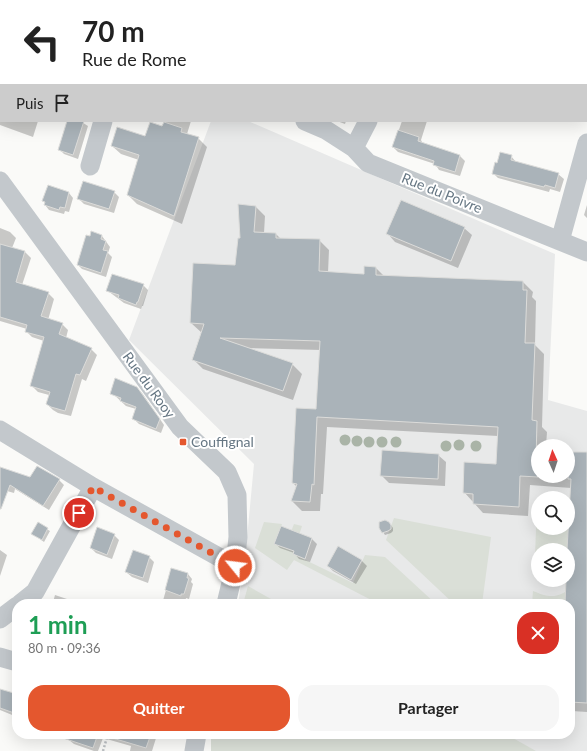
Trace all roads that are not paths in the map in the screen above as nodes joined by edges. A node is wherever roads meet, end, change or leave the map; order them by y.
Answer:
1 (103, 122) edge
2 (307, 122) edge
3 (367, 122) edge
4 (587, 143) edge
5 (354, 148) junction
6 (90, 166) dead end
7 (0, 181) edge
8 (560, 241) junction
9 (587, 252) edge
10 (0, 430) edge
11 (93, 487) junction
12 (235, 566) junction
13 (26, 599) edge
14 (227, 599) edge
15 (12, 610) edge
16 (0, 619) edge
17 (0, 657) edge
18 (12, 661) edge
19 (196, 739) edge
20 (194, 751) edge

1 - 6 street
2 - 5 street, Rue du Poivre
3 - 5 street
4 - 8 street
5 - 8 street, Rue du Poivre
7 - 12 street, Rue du Rooy
8 - 9 street, Rue du Poivre
10 - 11 street
11 - 12 street
11 - 13 street
12 - 14 street, Rue du Rooy
15 - 16 street
17 - 18 street
19 - 20 street

